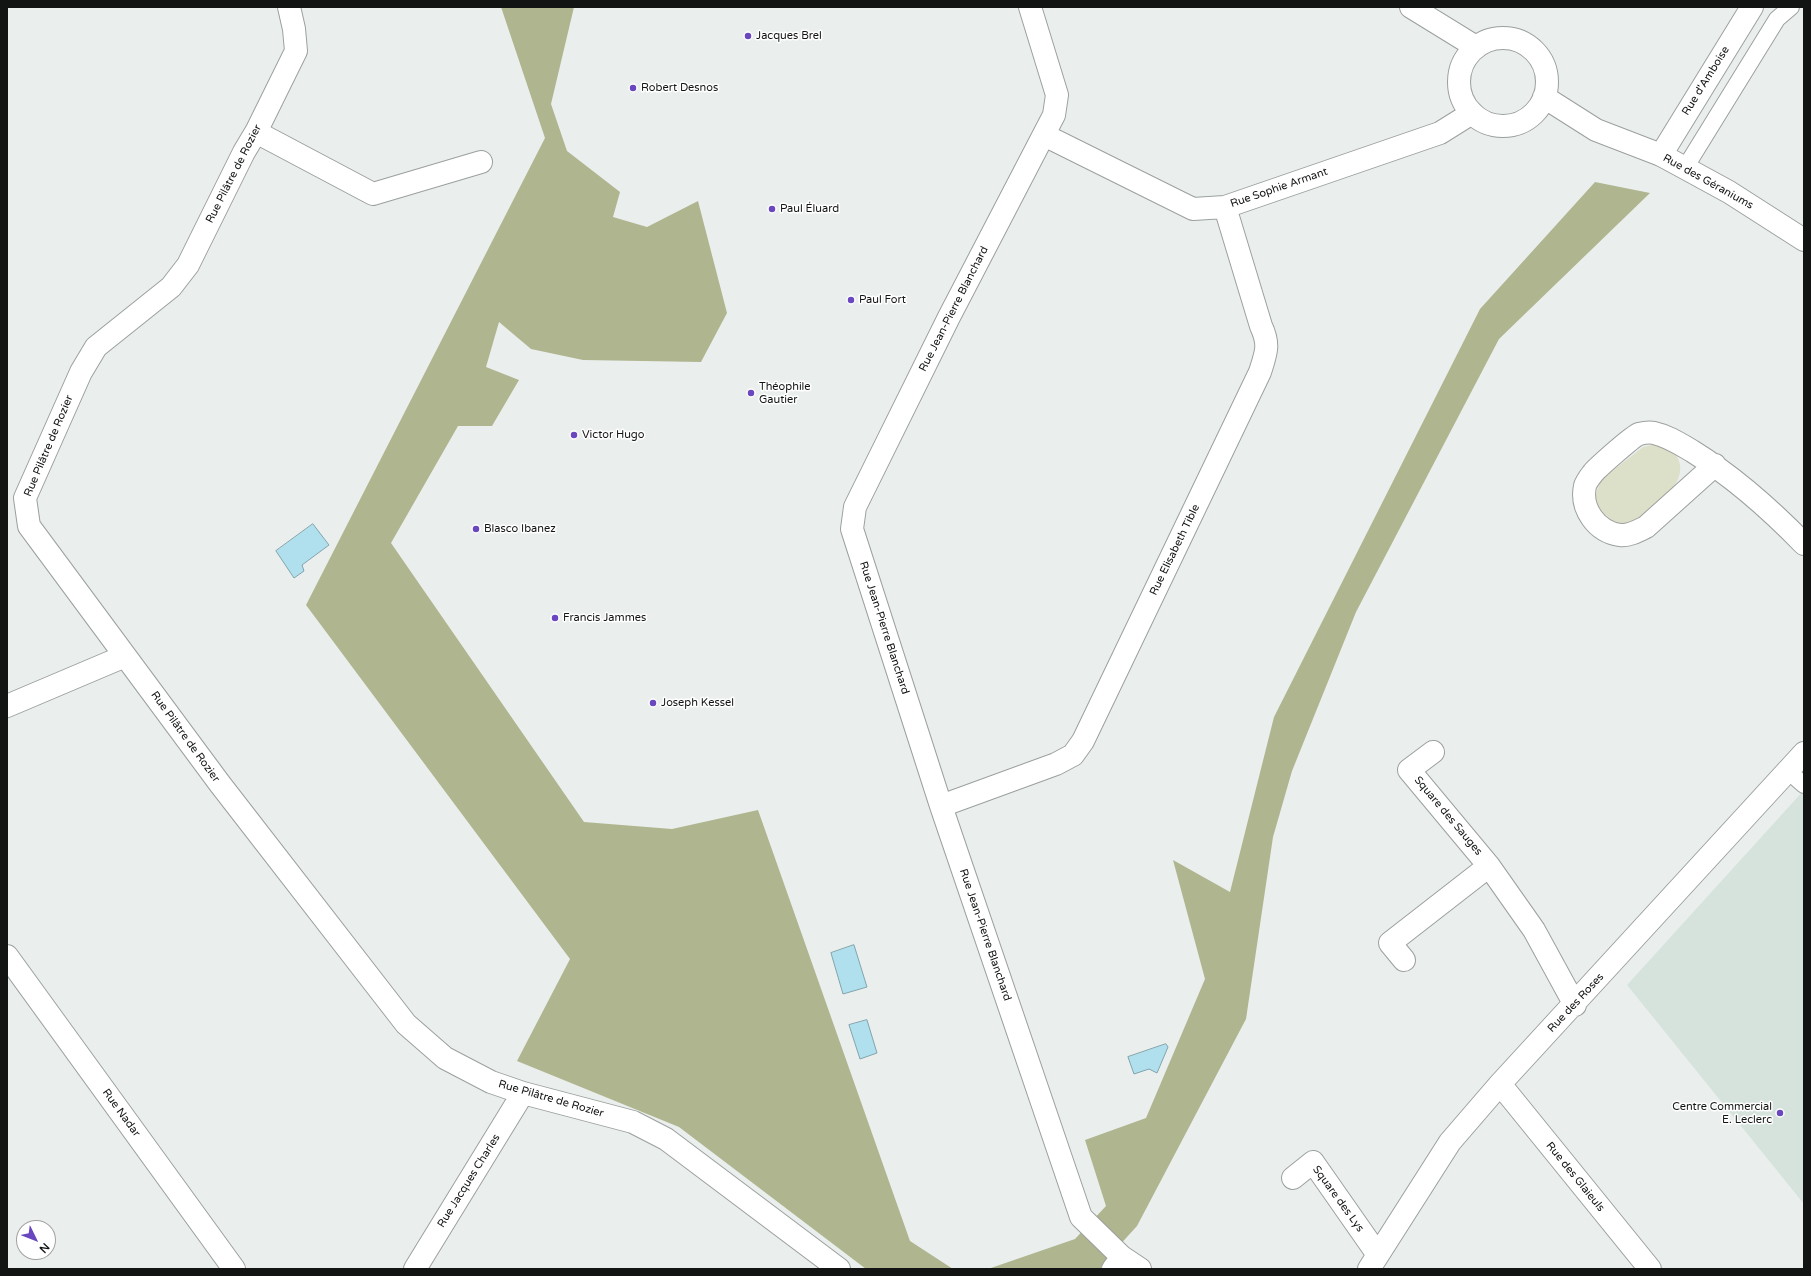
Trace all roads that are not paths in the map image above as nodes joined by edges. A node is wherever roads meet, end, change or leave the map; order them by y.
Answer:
1 (289, 7) edge
2 (1030, 7) edge
3 (1411, 7) edge
4 (1752, 7) edge
5 (1791, 7) edge
6 (1476, 47) junction
7 (1544, 97) junction
8 (1472, 113) junction
9 (256, 132) junction
10 (1044, 135) junction
11 (1661, 155) junction
12 (481, 162) dead end
13 (1685, 168) junction
14 (1225, 207) junction
15 (1804, 240) edge
16 (1715, 465) junction
17 (1804, 544) edge
18 (125, 656) junction
19 (7, 706) edge
20 (1433, 752) dead end
21 (1804, 752) edge
22 (1788, 771) junction
23 (1804, 785) edge
24 (941, 806) junction
25 (1489, 866) junction
26 (7, 956) edge
27 (1404, 960) dead end
28 (1574, 1005) junction
29 (1500, 1084) junction
30 (523, 1093) junction
31 (1293, 1178) dead end
32 (1373, 1262) edge
33 (1117, 1263) edge
34 (830, 1266) edge
35 (234, 1269) edge
36 (416, 1269) edge
37 (1140, 1269) edge
38 (1650, 1269) edge

1 - 9 street, Rue Pilâtre de Rozier
2 - 10 street, Rue Jean-Pierre Blanchard
3 - 6 street
4 - 11 street, Rue d'Amboise
5 - 13 lane
6 - 7 street
6 - 8 street
7 - 8 street
7 - 11 street, Rue des Géraniums
8 - 14 street, Rue Sophie Armant
9 - 12 street
9 - 18 street, Rue Pilâtre de Rozier
10 - 14 street, Rue Sophie Armant
10 - 24 street, Rue Jean-Pierre Blanchard
11 - 13 street, Rue des Géraniums
13 - 15 street, Rue des Géraniums
14 - 24 street, Rue Elisabeth Tible
16 - 16 street
16 - 17 street
18 - 19 street
18 - 30 street, Rue Pilâtre de Rozier
20 - 25 street, Square des Sauges
21 - 22 street, Rue des Roses
22 - 23 lane
22 - 28 street, Rue des Roses
24 - 33 street, Rue Jean-Pierre Blanchard
25 - 27 street, Square des Sauges
25 - 28 street, Square des Sauges
26 - 35 street, Rue Nadar
28 - 29 street, Rue des Roses
29 - 32 street, Rue des Roses
29 - 38 street, Rue des Glaieuls
30 - 34 street, Rue Pilâtre de Rozier
30 - 36 street, Rue Jacques Charles
31 - 32 street, Square des Lys
33 - 37 street, Rue Jean-Pierre Blanchard

